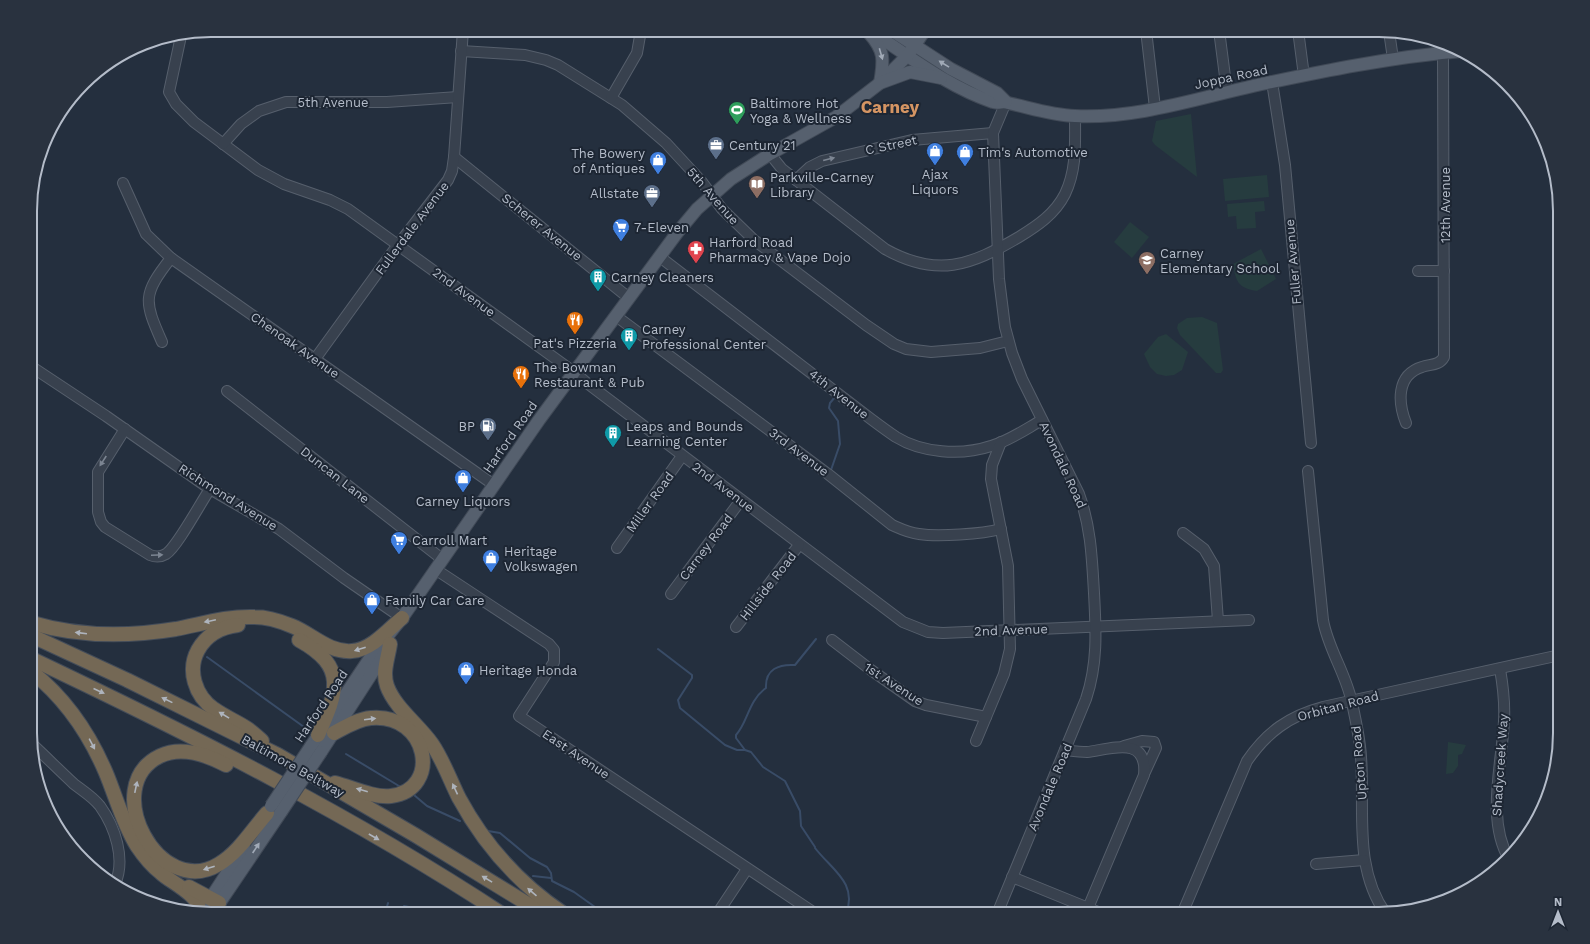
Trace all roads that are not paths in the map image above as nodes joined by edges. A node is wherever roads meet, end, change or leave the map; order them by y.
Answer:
1 (462, 37) edge
2 (640, 37) edge
3 (871, 37) edge
4 (883, 37) edge
5 (898, 37) edge
6 (921, 37) edge
7 (1147, 37) edge
8 (1220, 37) edge
9 (1299, 37) edge
10 (1390, 37) edge
11 (180, 39) edge
12 (461, 51) junction
13 (912, 51) junction
14 (1450, 52) edge
15 (1443, 53) junction
16 (1393, 59) junction
17 (1304, 76) junction
18 (941, 78) junction
19 (1272, 82) junction
20 (880, 83) junction
21 (1227, 92) junction
22 (458, 97) junction
23 (611, 98) junction
24 (1006, 102) junction
25 (1155, 108) junction
26 (1075, 116) junction
27 (993, 133) junction
28 (223, 144) junction
29 (770, 154) junction
30 (454, 156) junction
31 (796, 180) junction
32 (123, 183) dead end
33 (711, 196) junction
34 (398, 244) junction
35 (998, 250) junction
36 (660, 257) junction
37 (171, 258) junction
38 (1418, 271) dead end
39 (1444, 271) junction
40 (629, 298) junction
41 (616, 316) junction
42 (1008, 341) junction
43 (162, 342) dead end
44 (315, 359) junction
45 (37, 370) edge
46 (574, 372) junction
47 (227, 391) dead end
48 (1042, 420) junction
49 (1406, 423) dead end
50 (125, 429) junction
51 (1001, 442) junction
52 (1311, 443) dead end
53 (682, 456) junction
54 (1308, 471) dead end
55 (494, 485) junction
56 (210, 489) junction
57 (741, 500) junction
58 (1001, 529) junction
59 (1184, 533) dead end
60 (799, 545) junction
61 (617, 548) dead end
62 (439, 564) junction
63 (671, 594) dead end
64 (402, 618) junction
65 (1249, 620) dead end
66 (1218, 621) junction
67 (37, 624) edge
68 (736, 627) dead end
69 (1095, 627) junction
70 (1010, 630) junction
71 (37, 638) edge
72 (832, 640) dead end
73 (390, 644) junction
74 (1553, 656) edge
75 (37, 661) edge
76 (1500, 669) junction
77 (37, 677) edge
78 (1352, 702) junction
79 (986, 718) junction
80 (334, 733) junction
81 (314, 741) junction
82 (976, 741) dead end
83 (1124, 746) junction
84 (37, 749) edge
85 (1065, 750) junction
86 (278, 755) junction
87 (1144, 775) junction
88 (314, 777) junction
89 (273, 810) junction
90 (349, 823) junction
91 (1505, 853) edge
92 (1364, 860) junction
93 (1316, 864) dead end
94 (156, 868) junction
95 (747, 869) junction
96 (1012, 877) junction
97 (116, 879) edge
98 (214, 905) edge
99 (198, 907) edge
100 (490, 907) edge
101 (533, 907) edge
102 (554, 907) edge
103 (722, 907) edge
104 (805, 907) edge
105 (1000, 907) edge
106 (1086, 907) edge
107 (1088, 907) edge
108 (1185, 907) edge
109 (1382, 907) edge

1 - 12 street, Fullerdale Avenue
2 - 23 street
3 -> 20 main road
4 - 13 main road
5 - 13 main road
6 - 13 main road
7 - 25 street
8 - 21 street
9 - 17 street
10 - 16 street
11 - 28 street, 2nd Avenue
12 - 22 street, Fullerdale Avenue
12 - 23 street, 5th Avenue
13 - 18 main road, Joppa Road
13 - 20 main road
24 -> 13 main road, Joppa Road
14 - 15 main road, Joppa Road
15 - 16 main road, Joppa Road
15 - 39 street, 12th Avenue
16 - 17 main road, Joppa Road
17 - 19 main road, Joppa Road
18 - 20 main road
18 - 24 main road, Joppa Road
19 - 21 main road, Joppa Road
19 - 52 street, Fuller Avenue
20 - 29 main road, Harford Road
21 - 25 main road, Joppa Road
22 - 28 street, 5th Avenue
22 - 30 street, Fullerdale Avenue
23 - 33 street, 5th Avenue
24 - 26 main road, Joppa Road
24 - 27 street, Avondale Road
25 - 26 main road, Joppa Road
26 - 35 street
31 -> 27 street, C Street
27 - 35 street, Avondale Road
28 - 34 street, 2nd Avenue
29 - 31 street
29 - 33 main road, Harford Road
30 - 34 street, Fullerdale Avenue
30 - 40 street, Scherer Avenue
31 - 35 street
32 - 37 street, Chenoak Avenue
33 - 36 main road, Harford Road
33 - 42 street, 5th Avenue
34 - 44 street, Fullerdale Avenue
34 - 46 street, 2nd Avenue
35 - 42 street, Avondale Road
36 - 40 main road, Harford Road
36 - 51 street, 4th Avenue
37 - 43 street
37 - 44 street, Chenoak Avenue
38 - 39 street
39 - 49 street, 12th Avenue
40 - 41 main road, Harford Road
41 - 46 main road, Harford Road
41 - 58 street, 3rd Avenue
42 - 48 street, Avondale Road
44 - 55 street, Chenoak Avenue
45 - 50 street, Richmond Avenue
46 - 53 street, 2nd Avenue
46 - 55 main road, Harford Road
47 - 62 street, Duncan Lane
48 - 51 street, 4th Avenue
48 - 69 street, Avondale Road
50 - 56 street, Richmond Avenue
50 -> 56 street
51 - 58 street
53 - 57 street, 2nd Avenue
53 - 61 street, Miller Road
54 - 78 street, Upton Road
55 - 62 main road, Harford Road
56 - 64 street, Richmond Avenue
57 - 60 street, 2nd Avenue
57 - 63 street, Carney Road
58 - 70 street
59 - 66 street
60 - 68 street, Hillside Road
60 - 70 street, 2nd Avenue
62 - 64 main road, Harford Road
62 - 95 street, East Avenue
64 -> 67 highway
64 - 73 main road, Harford Road
64 - 81 main road, Harford Road
65 - 66 street, 2nd Avenue
66 - 69 street, 2nd Avenue
69 - 70 street, 2nd Avenue
69 - 85 street, Avondale Road
70 - 79 street
86 -> 71 highway, Baltimore Beltway
72 - 79 street, 1st Avenue
73 - 80 main road, Harford Road
102 -> 73 highway
74 - 76 street, Orbitan Road
75 -> 90 highway, Baltimore Beltway
76 - 78 street, Orbitan Road
76 - 91 street, Shadycreek Way
77 -> 94 highway
78 - 92 street, Upton Road
78 - 108 street, Orbitan Road
79 - 82 street
80 -> 88 highway
80 - 89 main road, Harford Road, bridge
86 -> 81 highway
81 - 89 main road, Harford Road, bridge
83 - 85 street
83 - 87 street
83 - 87 street
84 - 97 street
85 - 96 street, Avondale Road
86 - 88 highway, Baltimore Beltway
87 - 107 street
101 -> 88 highway, Baltimore Beltway
89 -> 90 highway
89 - 98 main road, Harford Road
90 -> 100 highway, Baltimore Beltway
92 - 93 street
92 - 109 street, Upton Road
94 - 98 highway
94 - 99 highway
95 - 103 street
95 - 104 street, East Avenue
96 - 105 street, Avondale Road
96 - 106 street

